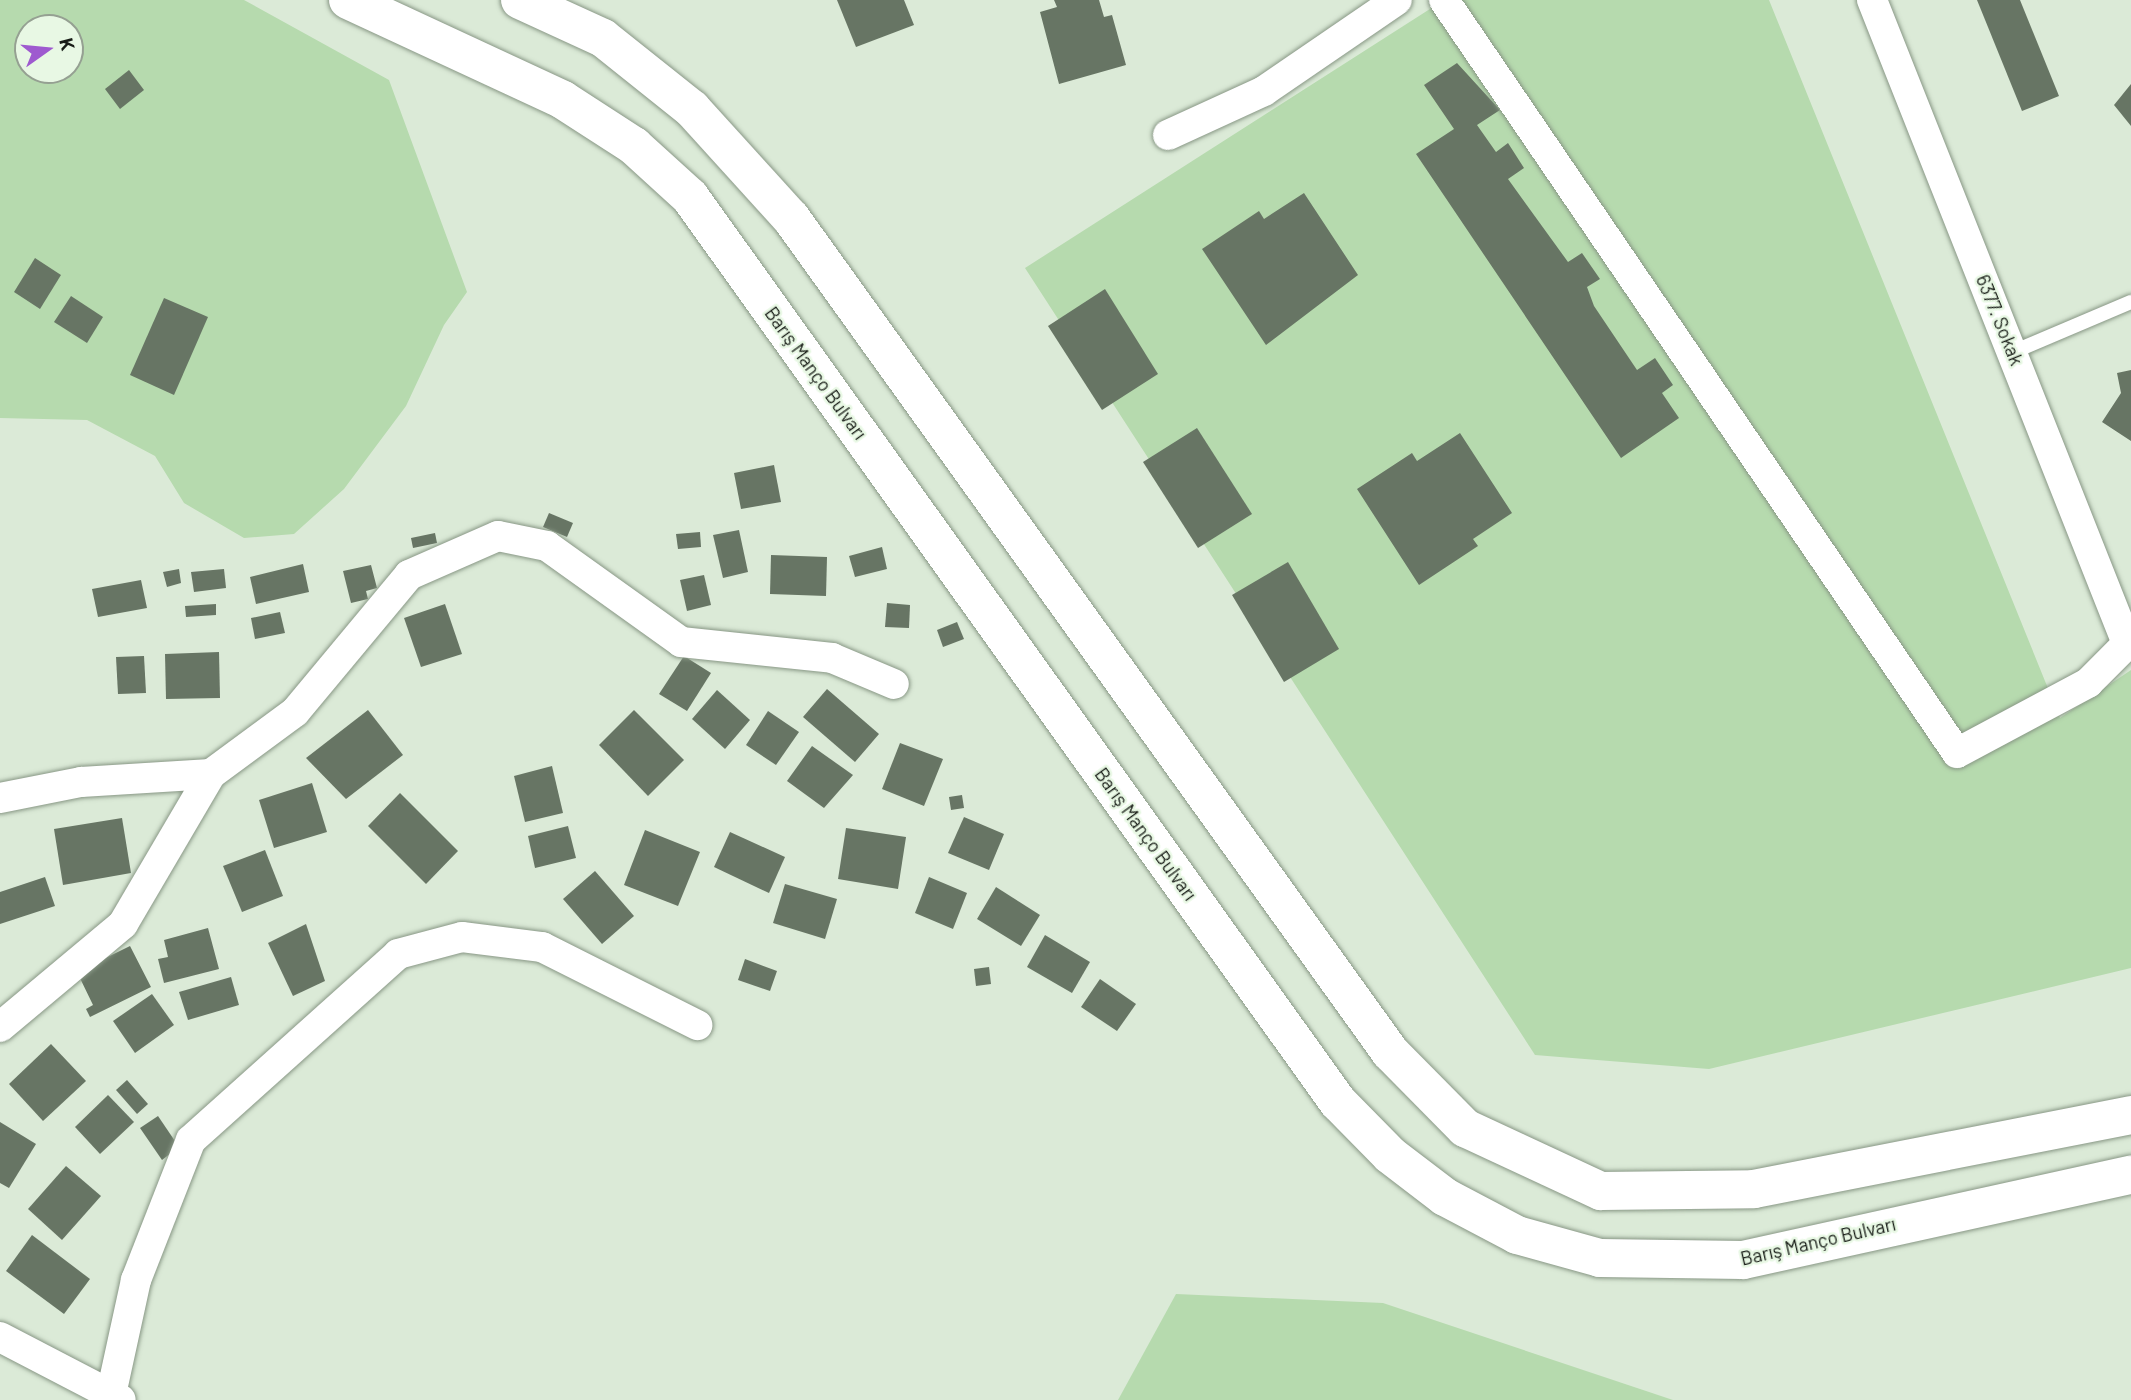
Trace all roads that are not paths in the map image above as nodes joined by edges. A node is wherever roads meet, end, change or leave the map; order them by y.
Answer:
1 (348, 0) edge
2 (520, 0) edge
3 (1397, 0) edge
4 (1444, 0) edge
5 (1872, 0) edge
6 (1168, 135) dead end
7 (2131, 302) edge
8 (2013, 352) junction
9 (2128, 641) edge
10 (894, 684) dead end
11 (211, 774) junction
12 (0, 798) edge
13 (697, 1025) dead end
14 (0, 1027) edge
15 (2131, 1115) edge
16 (2131, 1175) edge
17 (0, 1336) edge
18 (116, 1395) edge

1 - 16 main road, Barış Manço Bulvarı
2 - 15 main road
3 - 6 street
4 - 9 street
5 - 8 street, 6377. Sokak
7 - 8 lane
8 - 9 street, 6377. Sokak
10 - 11 street
11 - 12 street
11 - 14 street
13 - 18 street
17 - 18 street

